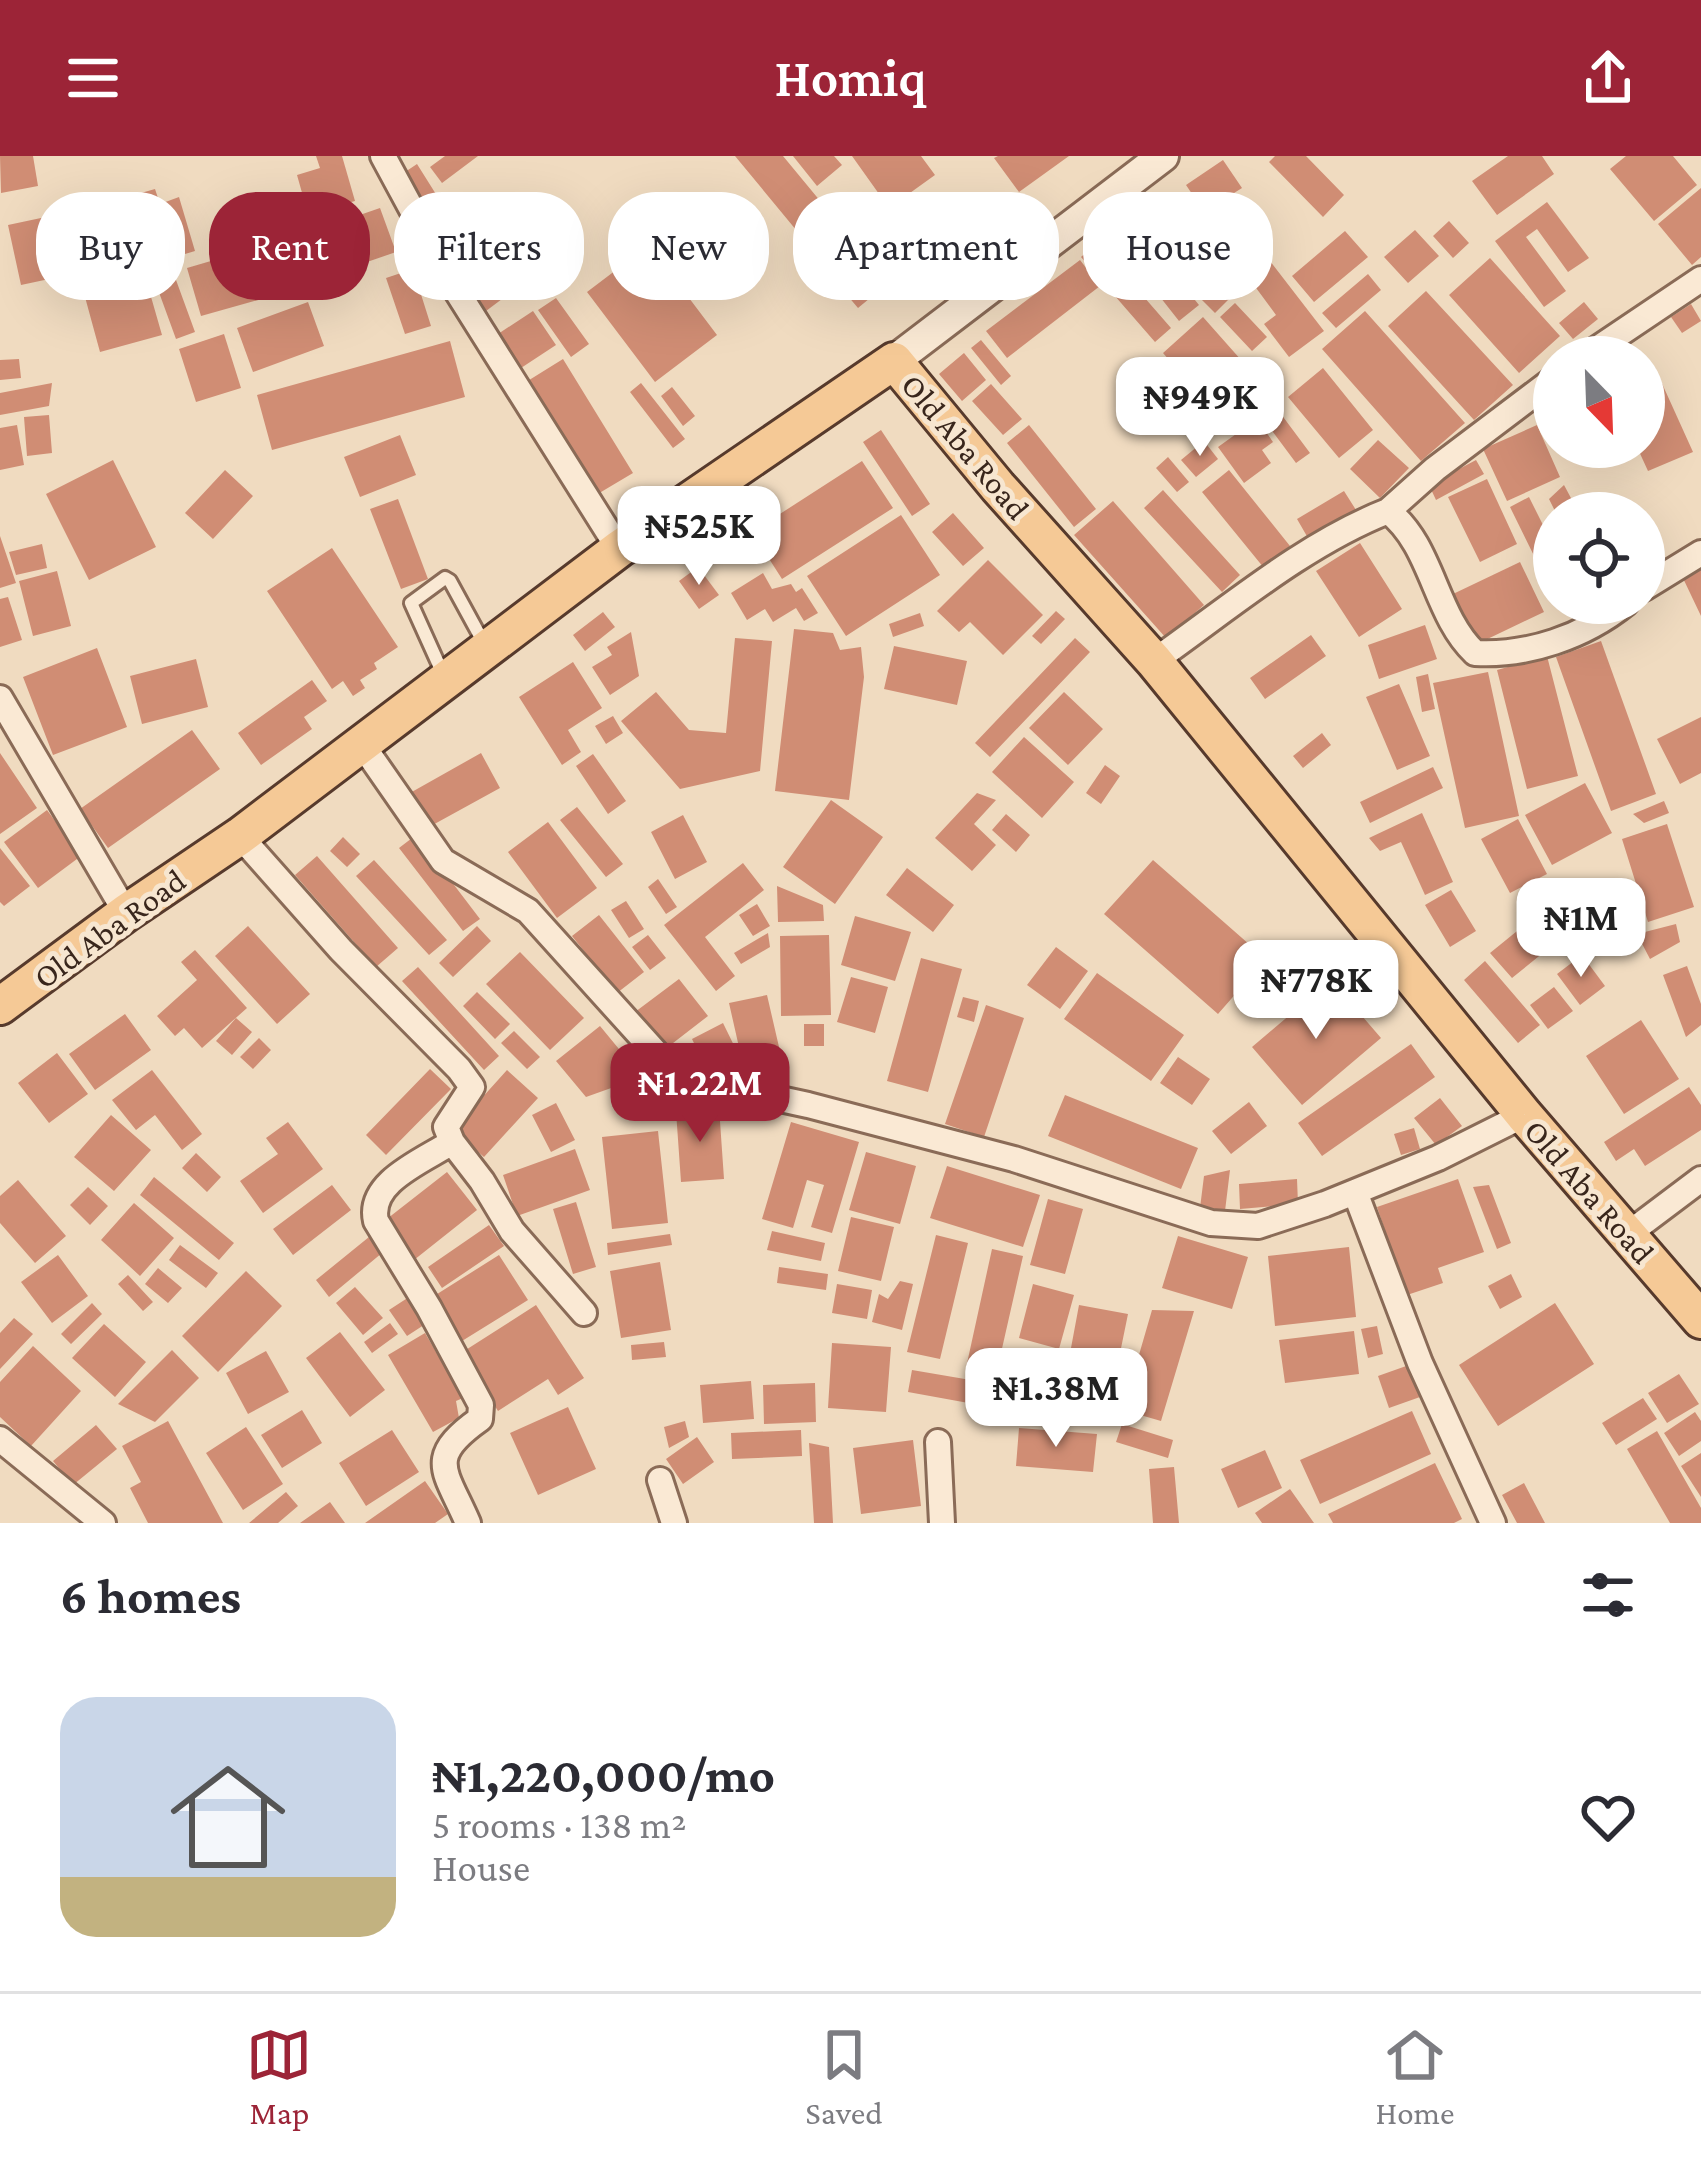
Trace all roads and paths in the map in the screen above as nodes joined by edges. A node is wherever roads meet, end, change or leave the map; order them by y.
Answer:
1 (383, 156) edge
2 (1162, 156) edge
3 (1701, 279) edge
4 (1616, 336) edge
5 (894, 361) junction
6 (1533, 395) edge
7 (1388, 512) junction
8 (619, 549) junction
9 (1701, 553) edge
10 (1665, 575) edge
11 (1588, 624) edge
12 (487, 648) junction
13 (1154, 661) junction
14 (445, 679) junction
15 (0, 698) edge
16 (361, 743) junction
17 (240, 836) junction
18 (126, 913) junction
19 (0, 1006) edge
20 (658, 1055) dead end
21 (689, 1093) dead end
22 (1524, 1115) junction
23 (452, 1142) junction
24 (1701, 1179) edge
25 (1355, 1192) junction
26 (1628, 1234) junction
27 (584, 1313) dead end
28 (1701, 1320) edge
29 (0, 1439) edge
30 (938, 1442) dead end
31 (660, 1480) dead end
32 (103, 1523) edge
33 (468, 1523) edge
34 (674, 1523) edge
35 (943, 1523) edge
36 (1492, 1523) edge

1 - 8 street
2 - 5 street
3 - 4 street
5 - 8 main road, Old Aba Road
5 - 13 main road, Old Aba Road
6 - 7 street
7 - 11 street
7 - 13 street
8 - 12 main road, Old Aba Road
9 - 10 street
12 - 14 main road, Old Aba Road
12 - 14 lane
13 - 22 main road, Old Aba Road
14 - 16 main road, Old Aba Road
15 - 18 street
16 - 17 main road, Old Aba Road
16 - 20 street
17 - 18 main road, Old Aba Road
17 - 23 street
18 - 19 main road, Old Aba Road
21 - 25 street
22 - 25 street
22 - 26 main road, Old Aba Road
23 - 27 street
23 - 33 street
24 - 26 street
25 - 36 street
26 - 28 main road, Old Aba Road
29 - 32 street
30 - 35 street
31 - 34 street

